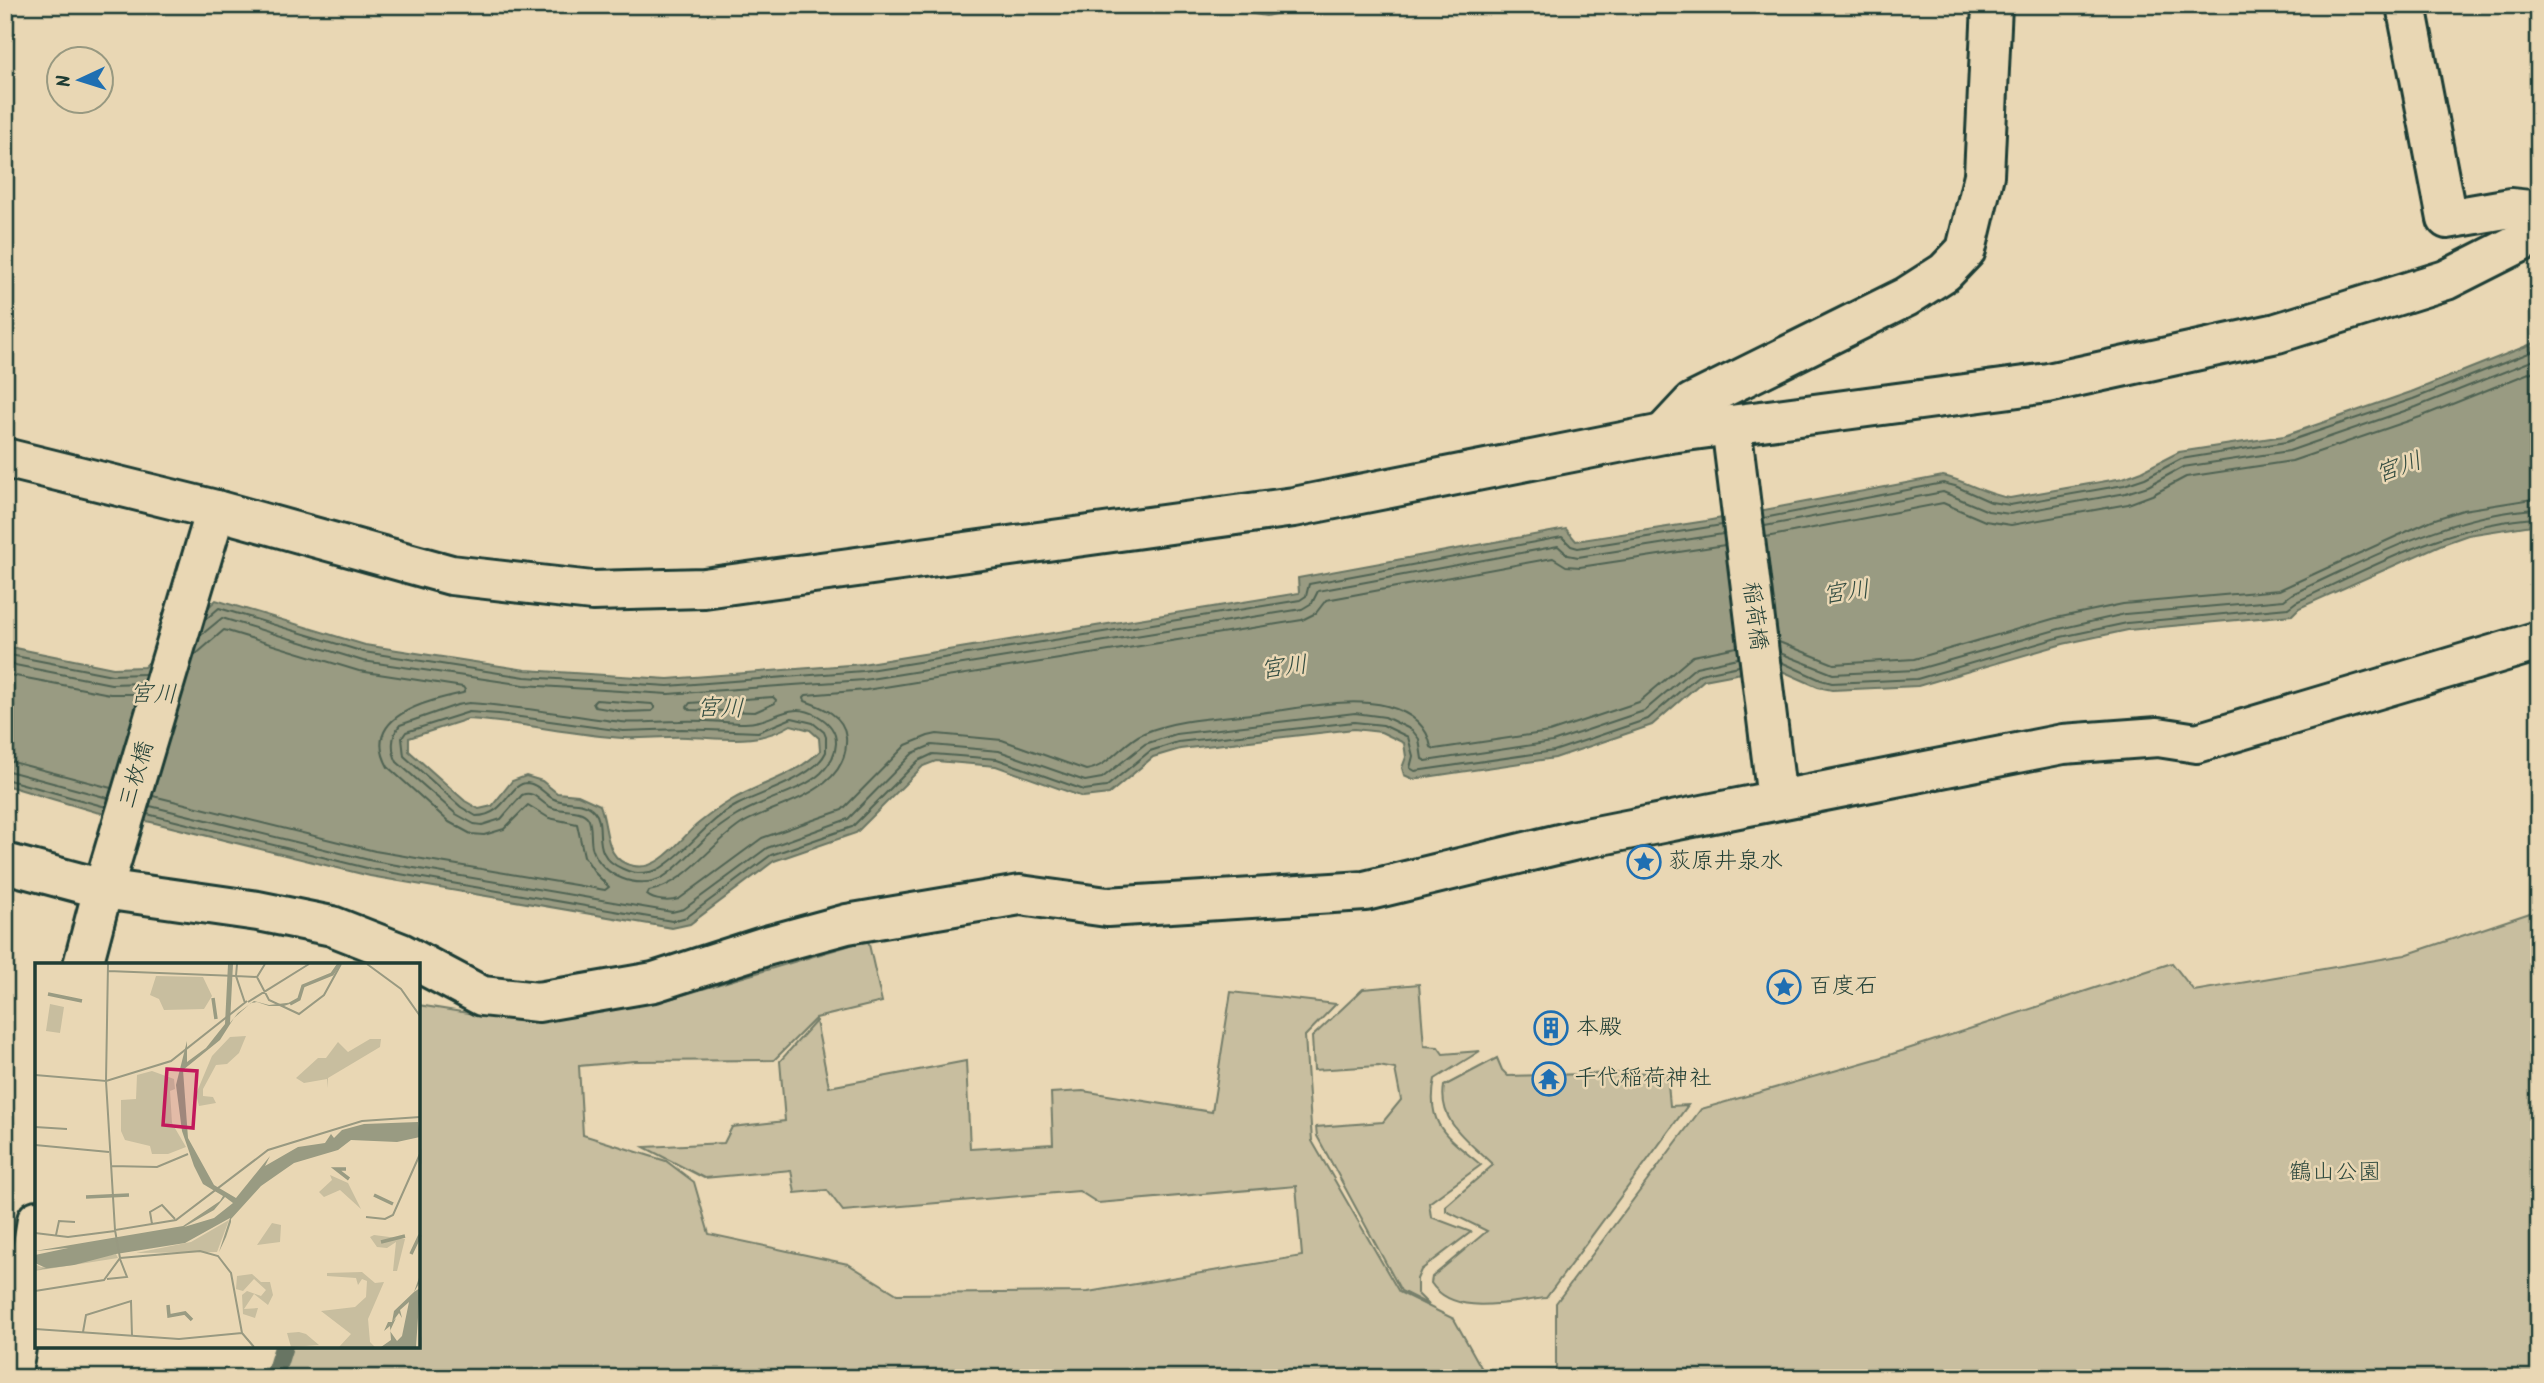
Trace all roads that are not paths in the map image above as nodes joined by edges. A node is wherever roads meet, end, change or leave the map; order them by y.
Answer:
1 (1992, 5) edge
2 (2406, 5) edge
3 (2539, 211) edge
4 (2539, 233) edge
5 (1732, 433) junction
6 (1663, 434) junction
7 (5, 458) edge
8 (216, 510) junction
9 (2539, 640) edge
10 (1777, 795) junction
11 (5, 863) edge
12 (105, 882) junction
13 (84, 963) edge
14 (420, 963) edge
15 (420, 963) edge
16 (35, 1232) edge
17 (11, 1378) edge

1 - 6 street
2 - 3 street
4 - 5 street
5 - 6 street
5 - 10 street, 稲荷橋
6 - 8 street
7 - 8 street
8 - 12 street, 三枚橋
9 - 10 street
10 - 14 street
11 - 12 street
12 - 13 street, 三枚橋
12 - 15 street
16 - 17 street

